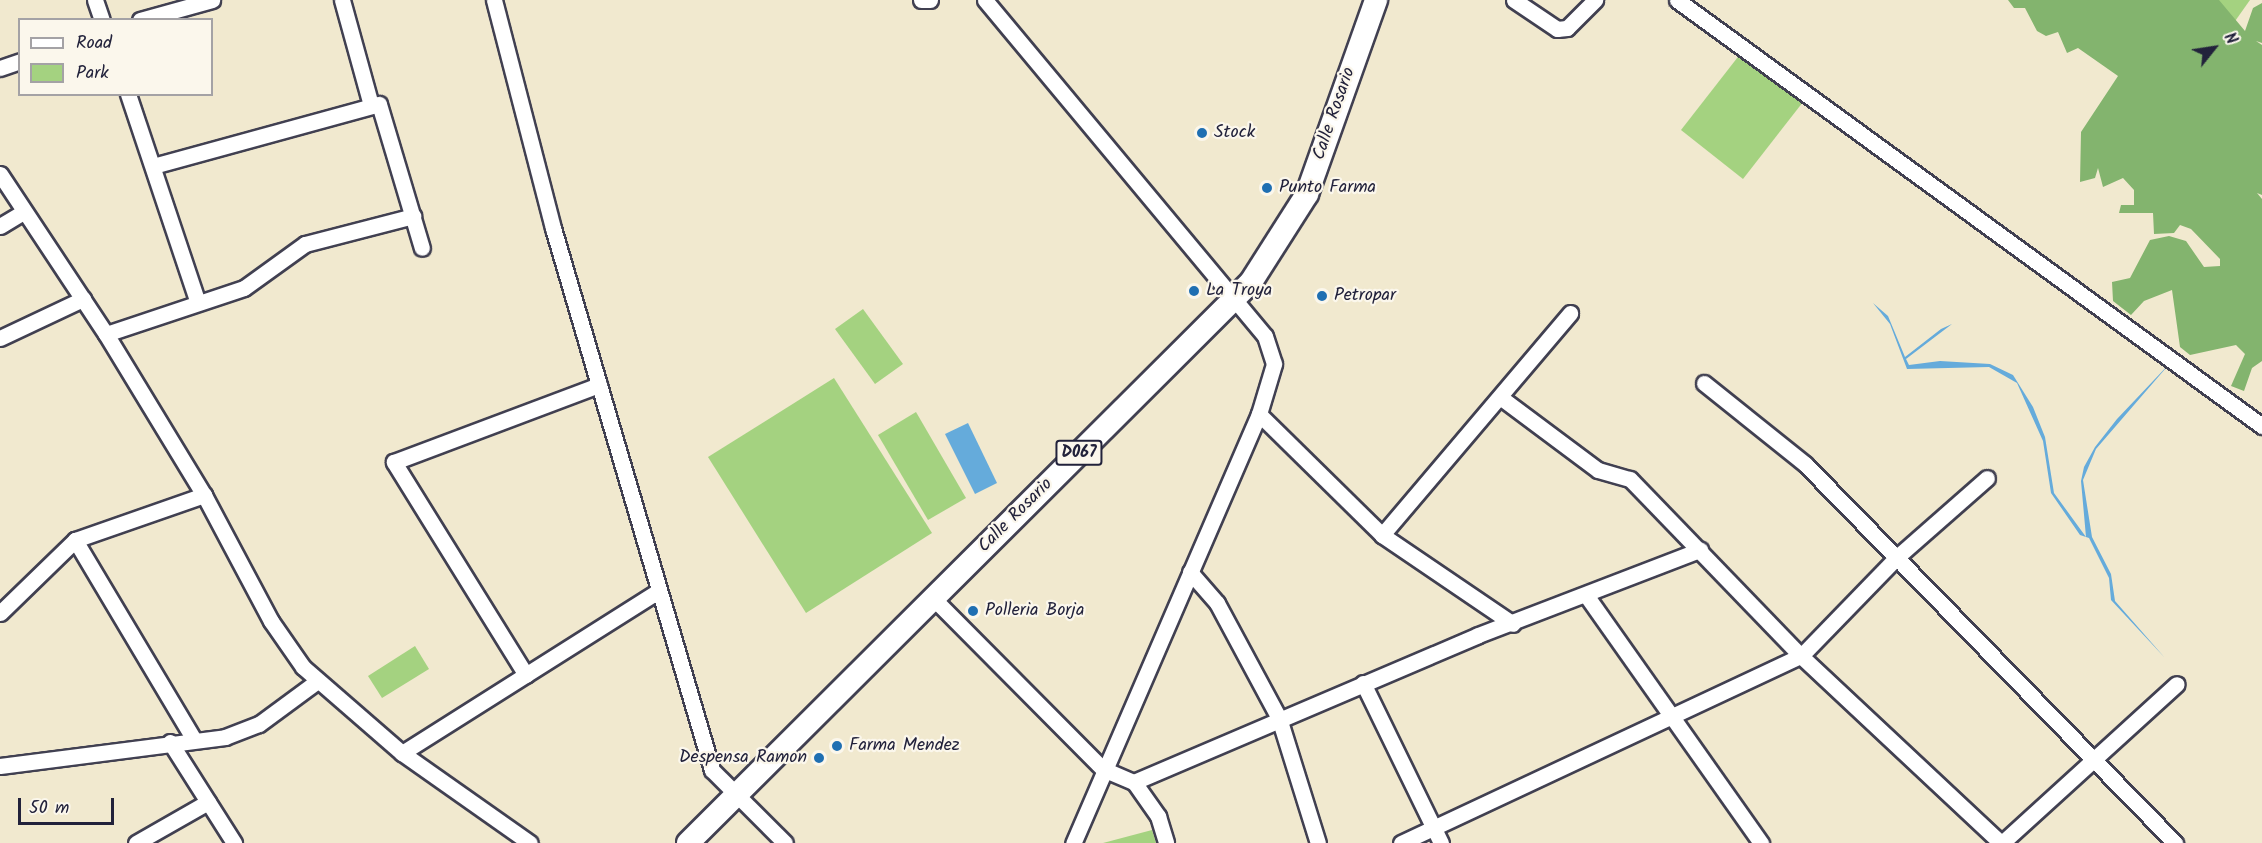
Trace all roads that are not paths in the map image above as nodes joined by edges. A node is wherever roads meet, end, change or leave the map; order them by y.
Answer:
1 (95, 0) edge
2 (212, 0) edge
3 (342, 0) edge
4 (494, 0) edge
5 (921, 0) edge
6 (930, 0) edge
7 (985, 0) edge
8 (1376, 0) edge
9 (1514, 0) edge
10 (1595, 0) edge
11 (1677, 0) edge
12 (101, 18) edge
13 (147, 18) edge
14 (18, 62) edge
15 (0, 68) edge
16 (129, 96) edge
17 (371, 105) junction
18 (153, 166) junction
19 (0, 174) edge
20 (22, 213) junction
21 (413, 216) junction
22 (0, 226) edge
23 (422, 248) dead end
24 (1234, 298) junction
25 (83, 299) junction
26 (198, 303) junction
27 (1570, 313) dead end
28 (106, 334) junction
29 (0, 338) edge
30 (1704, 383) dead end
31 (599, 385) junction
32 (1500, 397) junction
33 (1259, 414) junction
34 (2262, 426) edge
35 (1987, 478) dead end
36 (204, 495) junction
37 (1382, 535) junction
38 (75, 540) junction
39 (1700, 550) junction
40 (1896, 558) junction
41 (1190, 572) junction
42 (658, 591) junction
43 (1586, 595) junction
44 (933, 598) junction
45 (1483, 607) junction
46 (0, 613) edge
47 (1513, 624) junction
48 (1483, 633) junction
49 (1801, 656) junction
50 (526, 675) junction
51 (316, 682) junction
52 (1363, 683) junction
53 (2177, 684) dead end
54 (1672, 717) junction
55 (1279, 718) junction
56 (194, 740) junction
57 (170, 742) junction
58 (402, 753) junction
59 (2095, 760) junction
60 (0, 766) edge
61 (1102, 769) junction
62 (1134, 782) junction
63 (734, 796) junction
64 (208, 802) junction
65 (1434, 828) junction
66 (136, 843) edge
67 (234, 843) edge
68 (530, 843) edge
69 (688, 843) edge
70 (785, 843) edge
71 (1073, 843) edge
72 (1166, 843) edge
73 (1318, 843) edge
74 (1401, 843) edge
75 (1441, 843) edge
76 (1761, 843) edge
77 (2002, 843) edge
78 (2175, 843) edge

1 - 12 street
2 - 13 street
3 - 17 street
4 - 31 street
5 - 6 street
7 - 24 street
8 - 24 main road, Calle Rosario / D067
9 - 10 street
11 - 34 street
14 - 15 street
16 - 18 street
17 - 18 street
17 - 21 street
18 - 26 street
19 - 20 street
20 - 22 street
20 - 25 street
21 - 23 street
21 - 26 street
24 - 33 street
24 - 44 main road, Calle Rosario / D067
25 - 28 street
25 - 29 street
26 - 28 street
27 - 32 street
28 - 36 street
30 - 40 street
31 - 42 street
31 - 50 street
32 - 37 street
32 - 39 street
33 - 37 street
33 - 41 street
35 - 40 street
36 - 38 street
36 - 51 street
37 - 45 street
38 - 46 street
38 - 56 street
39 - 43 street
39 - 49 street
40 - 49 street
40 - 59 street
41 - 55 street
41 - 61 street
42 - 50 street
42 - 63 street
43 - 47 street
43 - 54 street
44 - 61 street
44 - 63 main road, Calle Rosario / D067
45 - 47 street
45 - 48 street
47 - 48 street
48 - 52 street
49 - 54 street
49 - 77 street
50 - 58 street
51 - 56 street
51 - 58 street
52 - 55 street
52 - 65 street
53 - 59 street
54 - 65 street
54 - 76 street
55 - 62 street
55 - 73 street
56 - 57 street
57 - 60 street
57 - 64 street
58 - 68 street
59 - 77 street
59 - 78 street
61 - 62 street
61 - 71 street
62 - 72 street
63 - 69 main road, Calle Rosario / D067
63 - 70 street
64 - 66 street
64 - 67 street
65 - 74 street
65 - 75 street

